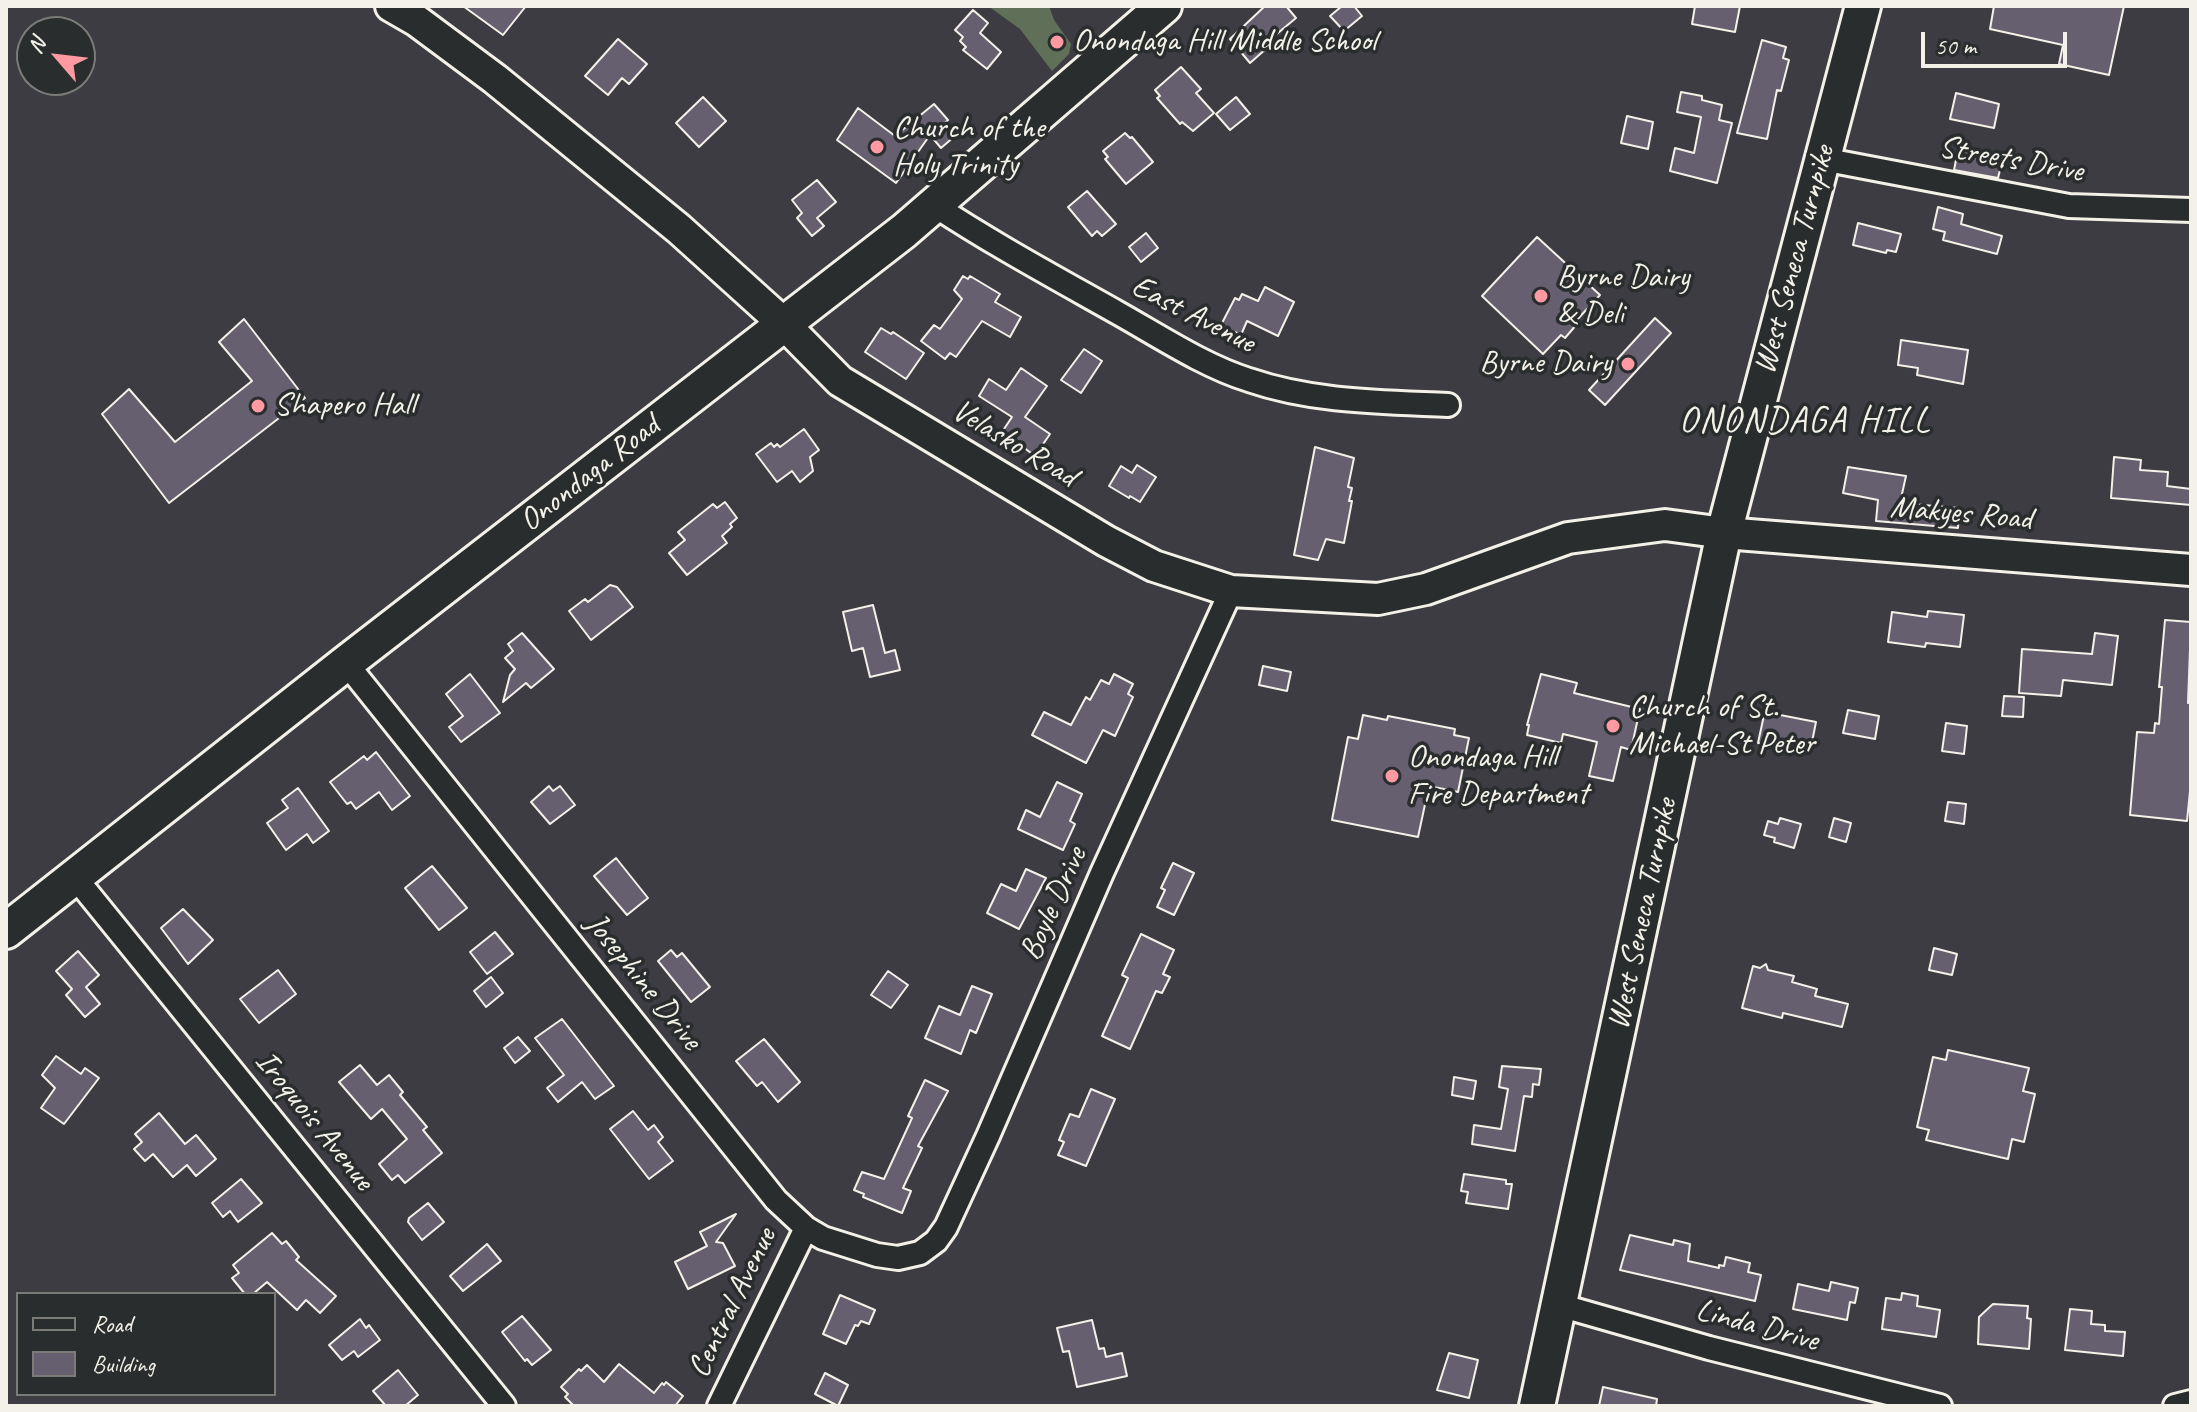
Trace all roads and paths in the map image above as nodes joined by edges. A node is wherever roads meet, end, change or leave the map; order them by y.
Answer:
1 (391, 6) edge
2 (1164, 6) edge
3 (1863, 6) edge
4 (1822, 159) junction
5 (934, 205) junction
6 (2191, 210) edge
7 (783, 323) junction
8 (1448, 405) dead end
9 (1724, 533) junction
10 (2191, 570) edge
11 (1231, 591) junction
12 (346, 663) junction
13 (74, 876) junction
14 (6, 931) edge
15 (806, 1228) junction
16 (936, 1241) joint
17 (1559, 1305) junction
18 (2191, 1402) edge
19 (504, 1406) edge
20 (719, 1406) edge
21 (1537, 1406) edge
22 (1940, 1406) edge
23 (2175, 1406) edge

1 - 7 street, Velasko Road
2 - 5 main road, Onondaga Road
3 - 4 main road, West Seneca Turnpike
4 - 6 street, Streets Drive
4 - 9 main road, West Seneca Turnpike
5 - 7 main road, Onondaga Road
5 - 8 street, East Avenue
7 - 11 street, Velasko Road
7 - 12 main road, Onondaga Road
9 - 10 street, Makyes Road
9 - 11 street, Velasko Road
9 - 17 main road, West Seneca Turnpike
11 - 16 street, Boyle Drive
12 - 13 main road, Onondaga Road
12 - 15 street, Josephine Drive
13 - 14 main road, Onondaga Road
13 - 19 street, Iroquois Avenue
15 - 16 street, Josephine Drive
15 - 20 street, Central Avenue
17 - 21 main road, West Seneca Turnpike
17 - 22 street, Linda Drive
18 - 23 street

